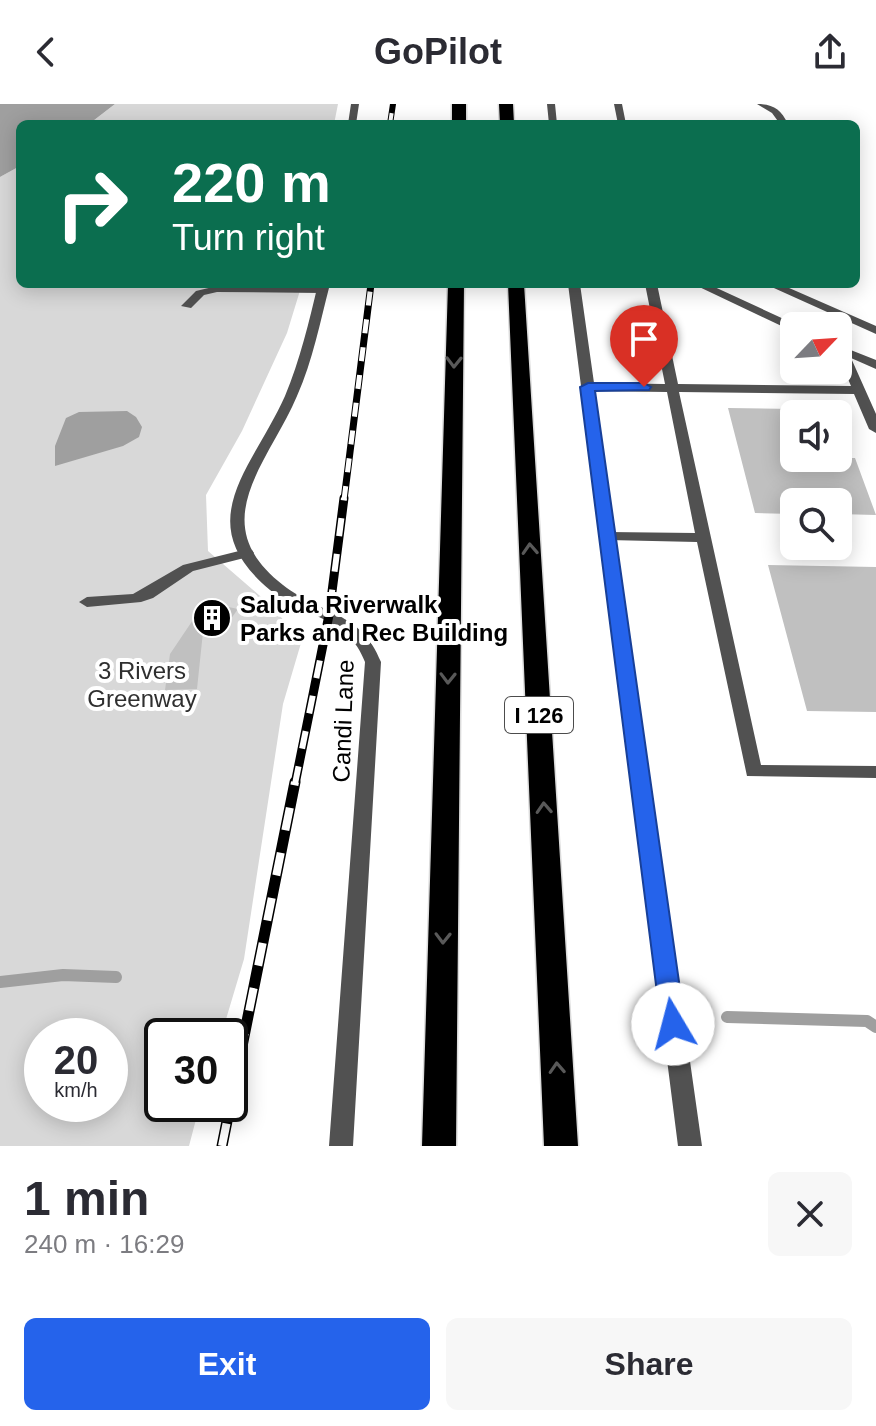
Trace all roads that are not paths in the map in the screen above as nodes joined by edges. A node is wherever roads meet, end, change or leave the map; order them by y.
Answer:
1 (761, 104) edge
2 (783, 120) edge
3 (268, 288) edge
4 (323, 288) edge
5 (456, 288) edge
6 (516, 288) edge
7 (575, 288) edge
8 (652, 288) edge
9 (708, 288) edge
10 (780, 288) edge
11 (187, 306) dead end
12 (780, 321) edge
13 (876, 330) edge
14 (852, 354) edge
15 (876, 365) edge
16 (852, 375) edge
17 (588, 387) junction
18 (672, 388) junction
19 (859, 390) junction
20 (876, 429) edge
21 (608, 536) junction
22 (703, 538) junction
23 (247, 553) junction
24 (87, 602) dead end
25 (876, 772) edge
26 (341, 1146) edge
27 (439, 1146) edge
28 (561, 1146) edge
29 (690, 1146) edge

1 - 2 street
3 - 11 street
4 - 23 street, Candi Lane
5 -> 27 highway
28 -> 6 highway, I 126
7 - 17 street
8 - 18 street
9 - 12 street
10 - 13 street
14 - 15 street
16 - 19 street
17 - 18 street
17 - 21 street
18 - 19 street
18 - 22 street
19 - 20 street
21 - 22 street
21 - 29 street
22 - 25 street
23 - 24 street
23 - 26 street, Candi Lane

